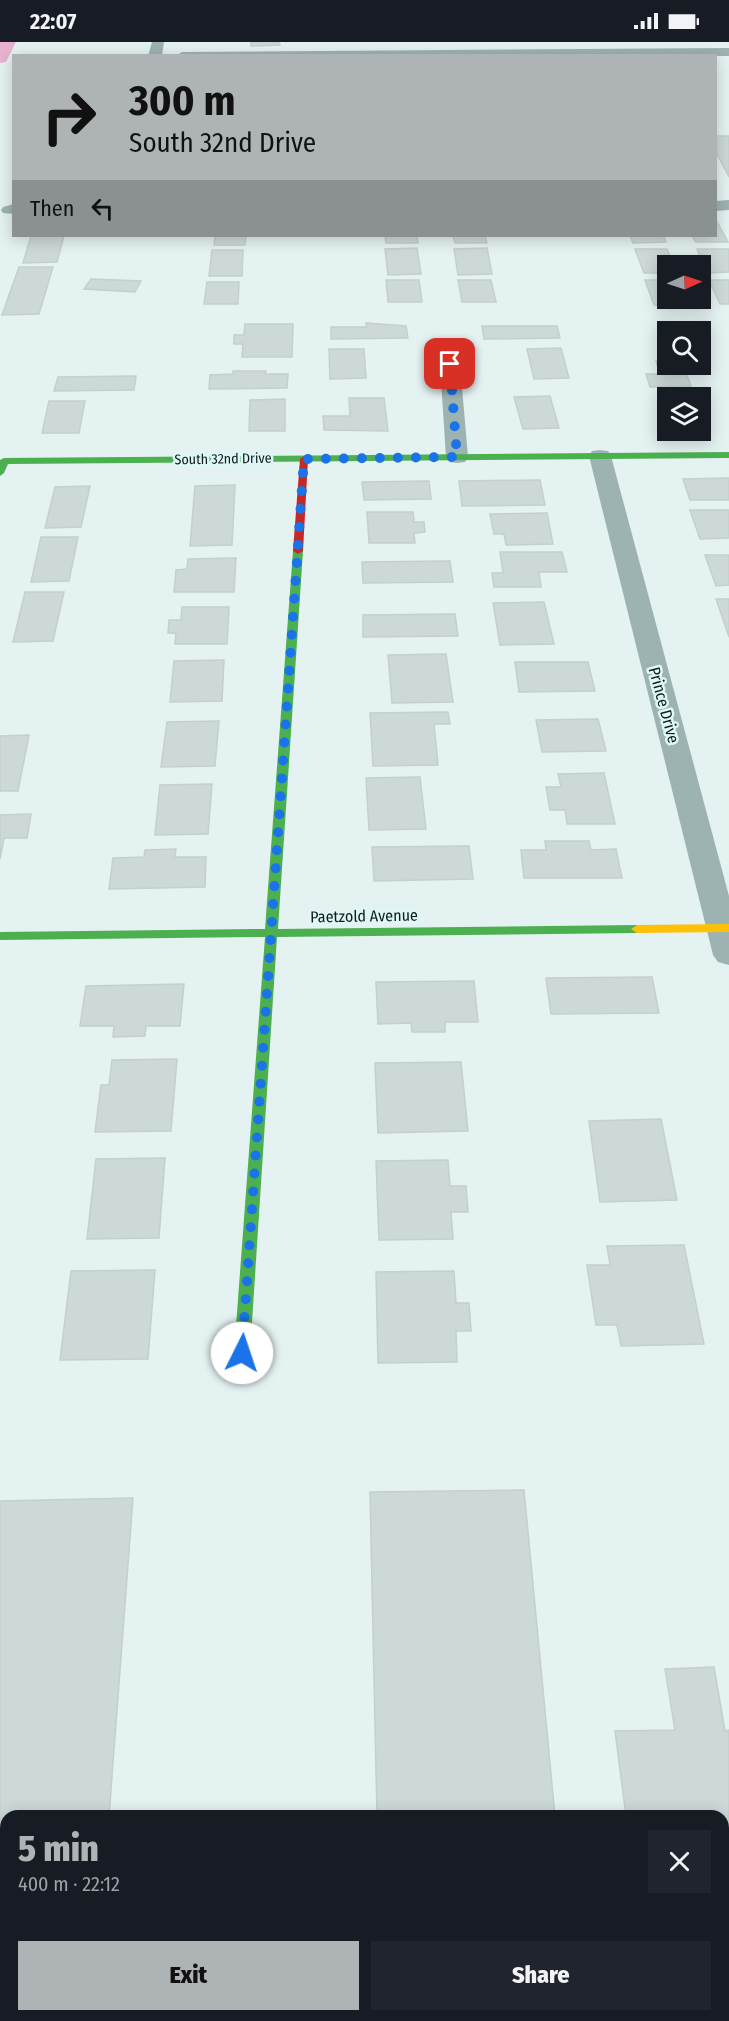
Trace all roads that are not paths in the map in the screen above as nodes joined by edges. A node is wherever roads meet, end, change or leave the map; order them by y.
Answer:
1 (405, 51) edge
2 (729, 52) edge
3 (271, 54) edge
4 (450, 364) dead end
5 (729, 455) edge
6 (600, 456) junction
7 (457, 457) junction
8 (304, 459) junction
9 (2, 467) edge
10 (726, 928) edge
11 (271, 934) junction
12 (0, 936) edge
13 (729, 955) edge
14 (242, 1353) dead end

1 - 2 street
1 - 3 street
4 - 7 street
5 - 6 street, South 32nd Drive
6 - 7 street, South 32nd Drive
6 - 10 street, Prince Drive
7 - 8 street, South 32nd Drive
8 - 9 street, South 32nd Drive
8 - 11 street
10 - 11 street, Paetzold Avenue
10 - 13 street, Prince Drive
11 - 12 street, Paetzold Avenue
11 - 14 street

